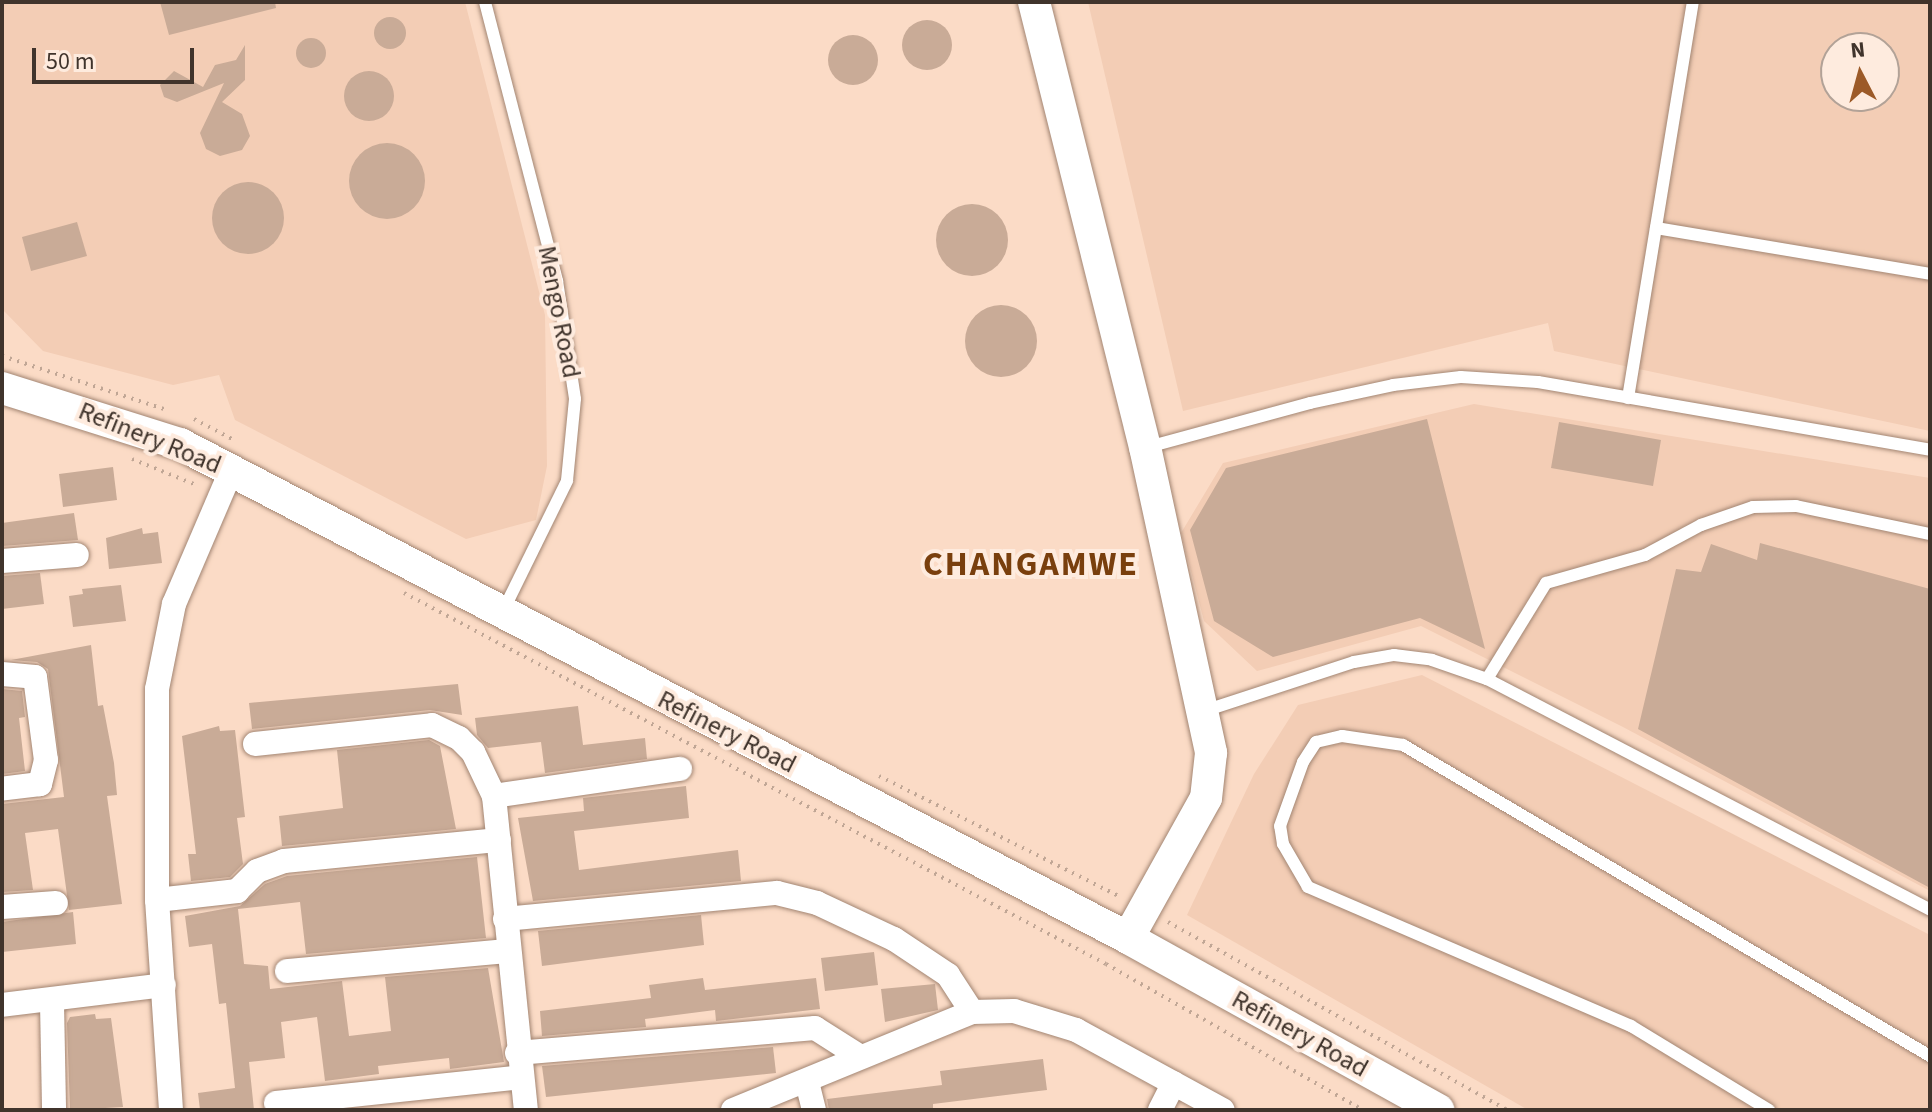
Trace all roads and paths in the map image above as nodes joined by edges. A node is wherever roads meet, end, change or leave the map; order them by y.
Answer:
1 (485, 2) edge
2 (1034, 2) edge
3 (1693, 2) edge
4 (1656, 228) junction
5 (1930, 274) edge
6 (2, 388) edge
7 (1628, 398) junction
8 (1145, 447) junction
9 (1930, 450) edge
10 (231, 471) junction
11 (1930, 534) edge
12 (77, 555) dead end
13 (2, 561) edge
14 (501, 614) junction
15 (2, 674) edge
16 (1487, 679) junction
17 (1204, 711) junction
18 (255, 744) dead end
19 (680, 769) dead end
20 (2, 789) edge
21 (494, 796) junction
22 (499, 840) junction
23 (157, 900) junction
24 (56, 903) dead end
25 (2, 907) edge
26 (1930, 910) edge
27 (505, 919) junction
28 (1128, 938) junction
29 (506, 951) junction
30 (287, 971) dead end
31 (164, 985) junction
32 (52, 1003) junction
33 (2, 1005) edge
34 (972, 1012) junction
35 (859, 1056) junction
36 (1930, 1056) edge
37 (520, 1065) junction
38 (807, 1082) junction
39 (1174, 1083) junction
40 (1404, 1102) edge
41 (276, 1103) dead end
42 (322, 1104) edge
43 (54, 1110) edge
44 (171, 1110) edge
45 (526, 1110) edge
46 (733, 1110) edge
47 (814, 1110) edge
48 (1160, 1110) edge
49 (1223, 1110) edge
50 (1438, 1110) edge
51 (1769, 1110) edge

1 - 14 lane, Mengo Road
2 - 8 main road
3 - 4 lane
4 - 5 lane
4 - 7 lane
6 - 10 main road, Refinery Road
7 - 8 lane
7 - 9 lane
8 - 17 main road
10 - 14 main road, Refinery Road
10 - 23 street
11 - 16 lane
12 - 13 street
14 - 28 main road, Refinery Road
15 - 20 street
16 - 17 lane
16 - 26 lane
17 - 28 main road
18 - 21 street
19 - 21 street
21 - 22 street
22 - 23 street
22 - 27 street
23 - 31 street
24 - 25 street
27 - 29 street
27 - 34 street
28 - 40 main road, Refinery Road
29 - 30 street
29 - 37 street
31 - 32 street
31 - 44 street
32 - 33 street
32 - 43 street
34 - 35 street
34 - 39 street
35 - 37 street
35 - 38 street
36 - 51 lane
37 - 42 street
37 - 45 street
38 - 46 street
38 - 47 street
39 - 48 street
39 - 49 street
40 - 50 main road, Refinery Road
41 - 42 street

